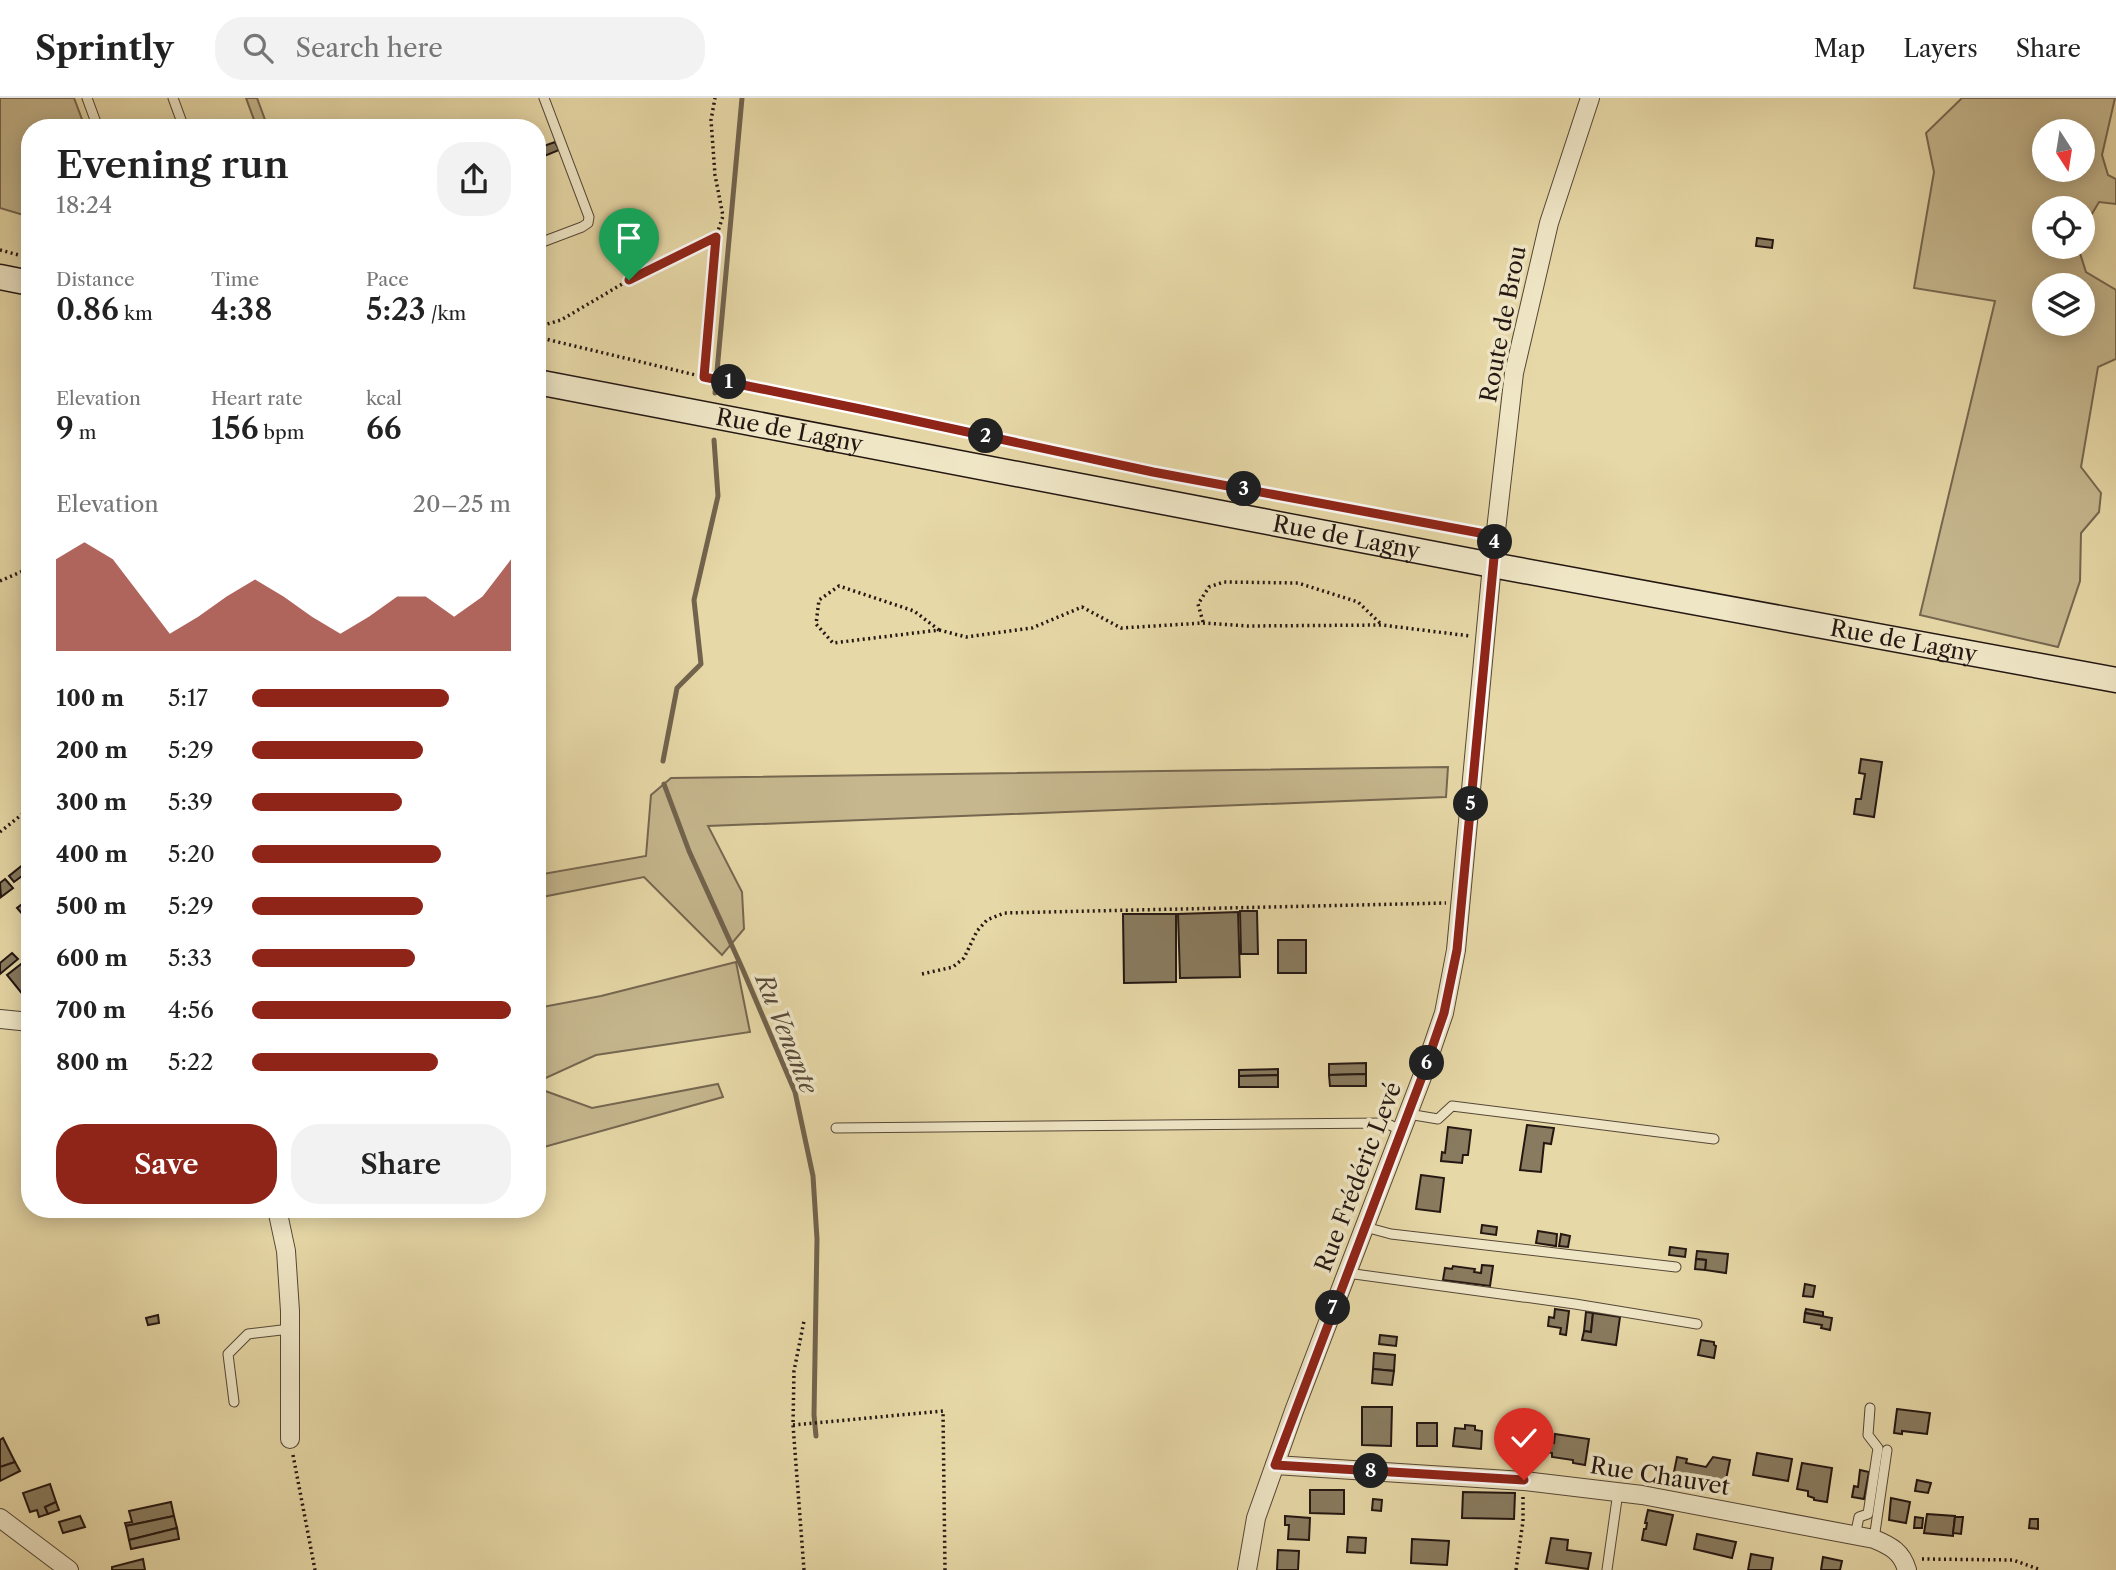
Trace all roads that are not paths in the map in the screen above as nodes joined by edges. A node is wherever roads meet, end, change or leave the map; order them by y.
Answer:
1 (87, 98) edge
2 (173, 98) edge
3 (544, 98) edge
4 (1590, 98) edge
5 (95, 119) edge
6 (181, 119) edge
7 (546, 241) edge
8 (0, 277) edge
9 (21, 281) edge
10 (546, 384) edge
11 (1492, 565) junction
12 (2116, 680) edge
13 (0, 1018) edge
14 (21, 1018) edge
15 (1405, 1123) junction
16 (836, 1128) dead end
17 (1714, 1139) dead end
18 (279, 1218) edge
19 (1365, 1227) junction
20 (1676, 1267) dead end
21 (1347, 1273) junction
22 (1697, 1324) dead end
23 (290, 1329) junction
24 (234, 1402) dead end
25 (1870, 1408) dead end
26 (290, 1440) road end
27 (1887, 1450) dead end
28 (1275, 1465) junction
29 (1619, 1492) junction
30 (0, 1518) edge
31 (1855, 1536) junction
32 (1874, 1539) junction
33 (1905, 1564) edge
34 (69, 1570) edge
35 (1247, 1570) edge
36 (1607, 1570) edge

1 - 5 lane
2 - 6 lane
3 - 7 lane
4 - 11 street, Route de Brou
8 - 9 main road
10 - 11 main road, Rue de Lagny
11 - 12 main road, Rue de Lagny
11 - 15 street, Rue Frédéric Levé
13 - 14 street
15 - 16 lane
15 - 17 lane
15 - 19 street, Rue Frédéric Levé
18 - 23 street
19 - 20 lane
19 - 21 street, Rue Frédéric Levé
21 - 22 lane
21 - 28 street, Rue Frédéric Levé
23 - 24 lane
23 - 26 street
25 - 31 lane
27 - 32 lane
28 - 29 street, Rue Chauvet
28 - 35 street, Rue Frédéric Levé
29 - 31 street, Rue Chauvet
29 - 36 lane
30 - 34 street
31 - 32 street, Rue Chauvet
32 - 33 street, Rue Chauvet

